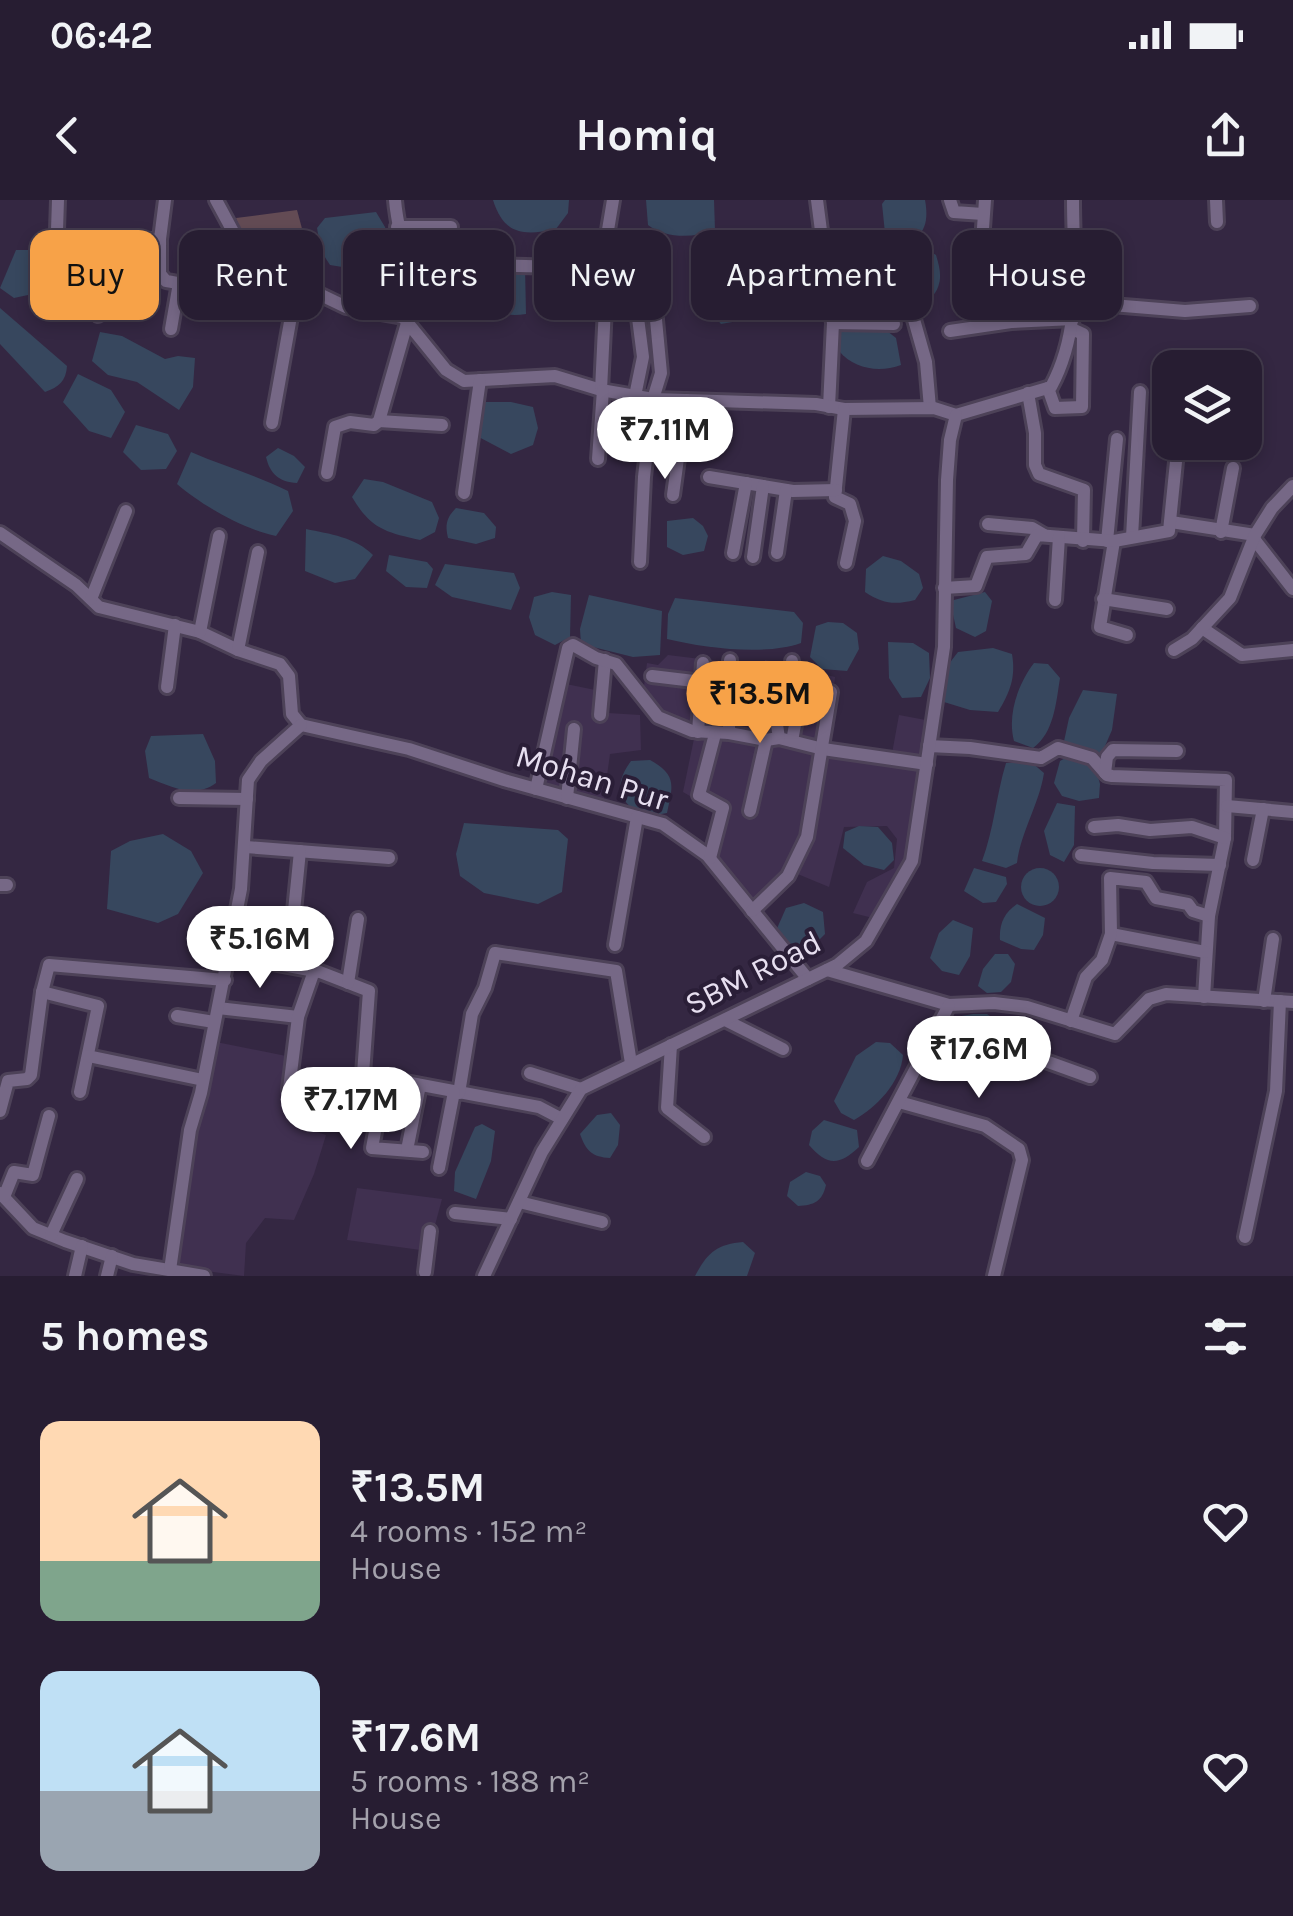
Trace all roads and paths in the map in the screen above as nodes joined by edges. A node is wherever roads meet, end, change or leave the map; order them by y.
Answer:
1 (58, 200) edge
2 (165, 200) edge
3 (216, 200) edge
4 (395, 200) edge
5 (613, 200) edge
6 (817, 200) edge
7 (950, 200) edge
8 (1073, 200) edge
9 (1216, 200) edge
10 (984, 207) edge
11 (1217, 222) dead end
12 (397, 226) junction
13 (451, 227) dead end
14 (57, 230) edge
15 (232, 230) edge
16 (398, 230) edge
17 (820, 230) edge
18 (1073, 230) edge
19 (160, 239) joint
20 (514, 266) edge
21 (179, 283) joint
22 (1122, 306) edge
23 (1250, 306) dead end
24 (290, 320) edge
25 (405, 320) joint
26 (605, 320) edge
27 (638, 320) edge
28 (656, 320) edge
29 (915, 320) edge
30 (1073, 320) edge
31 (833, 322) joint
32 (1011, 322) joint
33 (894, 324) dead end
34 (1072, 324) junction
35 (171, 329) dead end
36 (950, 331) dead end
37 (480, 380) junction
38 (1048, 388) junction
39 (602, 390) junction
40 (1140, 392) dead end
41 (1028, 393) junction
42 (634, 396) junction
43 (654, 399) junction
44 (686, 400) junction
45 (837, 408) junction
46 (930, 408) junction
47 (956, 415) junction
48 (379, 421) junction
49 (272, 423) dead end
50 (442, 424) dead end
51 (1117, 439) dead end
52 (598, 459) dead end
53 (1176, 460) edge
54 (1232, 468) dead end
55 (327, 473) dead end
56 (709, 477) dead end
57 (746, 483) junction
58 (764, 486) junction
59 (1293, 486) edge
60 (786, 490) junction
61 (836, 490) junction
62 (464, 492) dead end
63 (673, 494) dead end
64 (126, 511) dead end
65 (1171, 522) junction
66 (988, 524) dead end
67 (1221, 532) junction
68 (0, 533) edge
69 (219, 536) dead end
70 (1052, 536) junction
71 (1132, 537) junction
72 (1255, 537) junction
73 (1083, 541) junction
74 (1110, 541) junction
75 (258, 552) dead end
76 (734, 553) dead end
77 (777, 553) dead end
78 (752, 557) dead end
79 (640, 562) dead end
80 (846, 562) dead end
81 (944, 588) junction
82 (1293, 589) edge
83 (1103, 598) junction
84 (92, 599) junction
85 (1056, 600) dead end
86 (1167, 609) dead end
87 (175, 624) junction
88 (1202, 628) junction
89 (200, 632) junction
90 (1127, 635) dead end
91 (1293, 647) edge
92 (238, 650) junction
93 (1174, 650) dead end
94 (605, 660) junction
95 (730, 660) dead end
96 (792, 662) dead end
97 (704, 663) dead end
98 (652, 676) dead end
99 (770, 679) dead end
100 (702, 682) junction
101 (167, 687) dead end
102 (831, 692) dead end
103 (600, 715) dead end
104 (301, 725) junction
105 (574, 728) dead end
106 (698, 732) junction
107 (722, 733) junction
108 (779, 740) junction
109 (929, 746) junction
110 (823, 749) junction
111 (1177, 751) dead end
112 (927, 764) junction
113 (1105, 772) junction
114 (536, 789) junction
115 (178, 798) dead end
116 (567, 798) junction
117 (246, 799) junction
118 (1227, 806) junction
119 (1263, 809) junction
120 (750, 811) dead end
121 (1293, 812) edge
122 (637, 817) junction
123 (1094, 827) dead end
124 (1225, 838) junction
125 (246, 846) junction
126 (300, 851) junction
127 (1081, 855) dead end
128 (389, 858) dead end
129 (710, 858) junction
130 (1253, 860) dead end
131 (1220, 865) junction
132 (294, 910) dead end
133 (752, 911) junction
134 (1209, 916) junction
135 (358, 919) dead end
136 (1111, 934) junction
137 (1273, 939) dead end
138 (615, 945) dead end
139 (1204, 952) junction
140 (230, 954) junction
141 (827, 970) junction
142 (314, 971) junction
143 (225, 980) junction
144 (808, 980) junction
145 (348, 983) junction
146 (42, 992) junction
147 (1204, 997) junction
148 (1264, 1000) junction
149 (1286, 1001) edge
150 (949, 1004) junction
151 (218, 1008) junction
152 (176, 1016) dead end
153 (298, 1017) junction
154 (724, 1020) junction
155 (1072, 1020) junction
156 (214, 1022) junction
157 (671, 1045) junction
158 (1001, 1045) dead end
159 (783, 1049) dead end
160 (88, 1056) junction
161 (631, 1063) junction
162 (530, 1073) dead end
163 (1090, 1077) dead end
164 (385, 1078) junction
165 (203, 1080) junction
166 (420, 1084) junction
167 (581, 1088) junction
168 (289, 1089) dead end
169 (80, 1092) dead end
170 (456, 1092) junction
171 (898, 1102) junction
172 (0, 1111) edge
173 (48, 1116) dead end
174 (562, 1119) junction
175 (704, 1137) dead end
176 (407, 1150) junction
177 (423, 1152) dead end
178 (867, 1162) dead end
179 (440, 1168) dead end
180 (77, 1179) dead end
181 (2, 1195) edge
182 (519, 1202) junction
183 (455, 1213) dead end
184 (511, 1219) junction
185 (602, 1222) dead end
186 (430, 1231) dead end
187 (50, 1235) junction
188 (1246, 1237) dead end
189 (82, 1246) junction
190 (112, 1256) junction
191 (170, 1270) junction
192 (153, 1271) edge
193 (425, 1272) dead end
194 (75, 1276) edge
195 (107, 1276) edge
196 (204, 1276) edge
197 (484, 1276) edge
198 (994, 1276) edge

1 - 14 street
2 - 19 street
3 - 15 street
4 - 12 street
5 - 20 street
6 - 17 street
7 - 10 street
8 - 18 street
9 - 11 street
12 - 13 street
12 - 16 street
19 - 21 street
21 - 35 street
22 - 23 street
24 - 49 street
25 - 37 street
25 - 48 street
26 - 39 street
27 - 42 street
28 - 43 street
29 - 46 street
30 - 34 street
31 - 33 street
31 - 45 street
32 - 34 street
32 - 36 street
34 - 38 street
34 - 38 street
37 - 39 street
37 - 62 street
38 - 41 street
39 - 42 street
39 - 52 street
40 - 71 street
41 - 47 street
41 - 73 street
42 - 43 street
43 - 44 street
43 - 79 street
44 - 45 street
44 - 63 street
45 - 46 street
45 - 61 street
46 - 47 street
47 - 81 street, SBM Road
48 - 50 street
48 - 55 street
51 - 74 street
53 - 65 street
54 - 67 street
56 - 57 street
57 - 58 street
57 - 76 street
58 - 60 street
58 - 78 street
59 - 72 street
60 - 61 street
60 - 77 street
61 - 80 street
64 - 84 street
65 - 67 street
65 - 71 street
66 - 70 street
67 - 72 street
68 - 84 street
69 - 89 street
70 - 73 street
70 - 81 street
70 - 85 street
71 - 74 street
72 - 82 street
72 - 88 street
73 - 74 street
74 - 83 street
75 - 92 street
81 - 109 street, SBM Road
83 - 86 street
83 - 90 street
84 - 87 street
87 - 89 street
87 - 101 street
88 - 91 street
88 - 93 street
89 - 92 street
92 - 104 street
94 - 103 street
94 - 106 street
94 - 114 street
95 - 107 street
96 - 108 street
97 - 100 street
98 - 100 street
99 - 108 street
100 - 106 street
102 - 110 street
104 - 114 street, Mohan Pur
104 - 117 street
105 - 116 street
106 - 107 street
107 - 108 street
107 - 129 street
108 - 110 street
108 - 120 street
109 - 112 street, SBM Road
109 - 113 street
110 - 112 street
110 - 133 street
111 - 113 street
112 - 141 street, SBM Road
113 - 118 street
114 - 116 street, Mohan Pur
115 - 117 street
116 - 122 street, Mohan Pur
117 - 125 street
118 - 119 street
118 - 124 street
119 - 121 street
119 - 130 street
122 - 129 street, Mohan Pur
122 - 138 street
123 - 124 street
124 - 131 street
125 - 126 street
125 - 140 street
126 - 128 street
126 - 132 street
127 - 131 street
129 - 133 street, Mohan Pur
131 - 134 street
133 - 144 street, Mohan Pur
134 - 136 street
134 - 139 street
135 - 145 street
136 - 139 street
136 - 155 street
137 - 148 street
139 - 147 street
140 - 142 street
140 - 143 street
141 - 144 street, SBM Road
141 - 150 street
142 - 145 street
142 - 153 street
143 - 146 street
143 - 151 street
144 - 154 street, SBM Road
145 - 164 street
146 - 160 street
146 - 172 street
147 - 148 street
147 - 155 street
148 - 149 street
149 - 188 street
150 - 155 street
150 - 171 street
151 - 153 street
151 - 156 street
152 - 156 street
153 - 168 street
154 - 157 street, SBM Road
154 - 159 street
156 - 165 street
157 - 161 street, SBM Road
157 - 175 street
158 - 163 street
160 - 165 street
160 - 169 street
161 - 167 street, SBM Road
161 - 170 street
162 - 167 street
164 - 166 street
164 - 176 street
165 - 191 street
166 - 170 street
166 - 176 street
167 - 174 street
170 - 174 street
170 - 179 street
171 - 178 street
171 - 198 street
173 - 181 street
174 - 182 street
176 - 177 street
180 - 187 street
181 - 187 street
182 - 184 street
182 - 185 street
183 - 184 street
184 - 197 street
186 - 193 street
187 - 189 street
189 - 190 street
189 - 194 street
190 - 192 street
190 - 195 street
191 - 192 street
191 - 196 street

